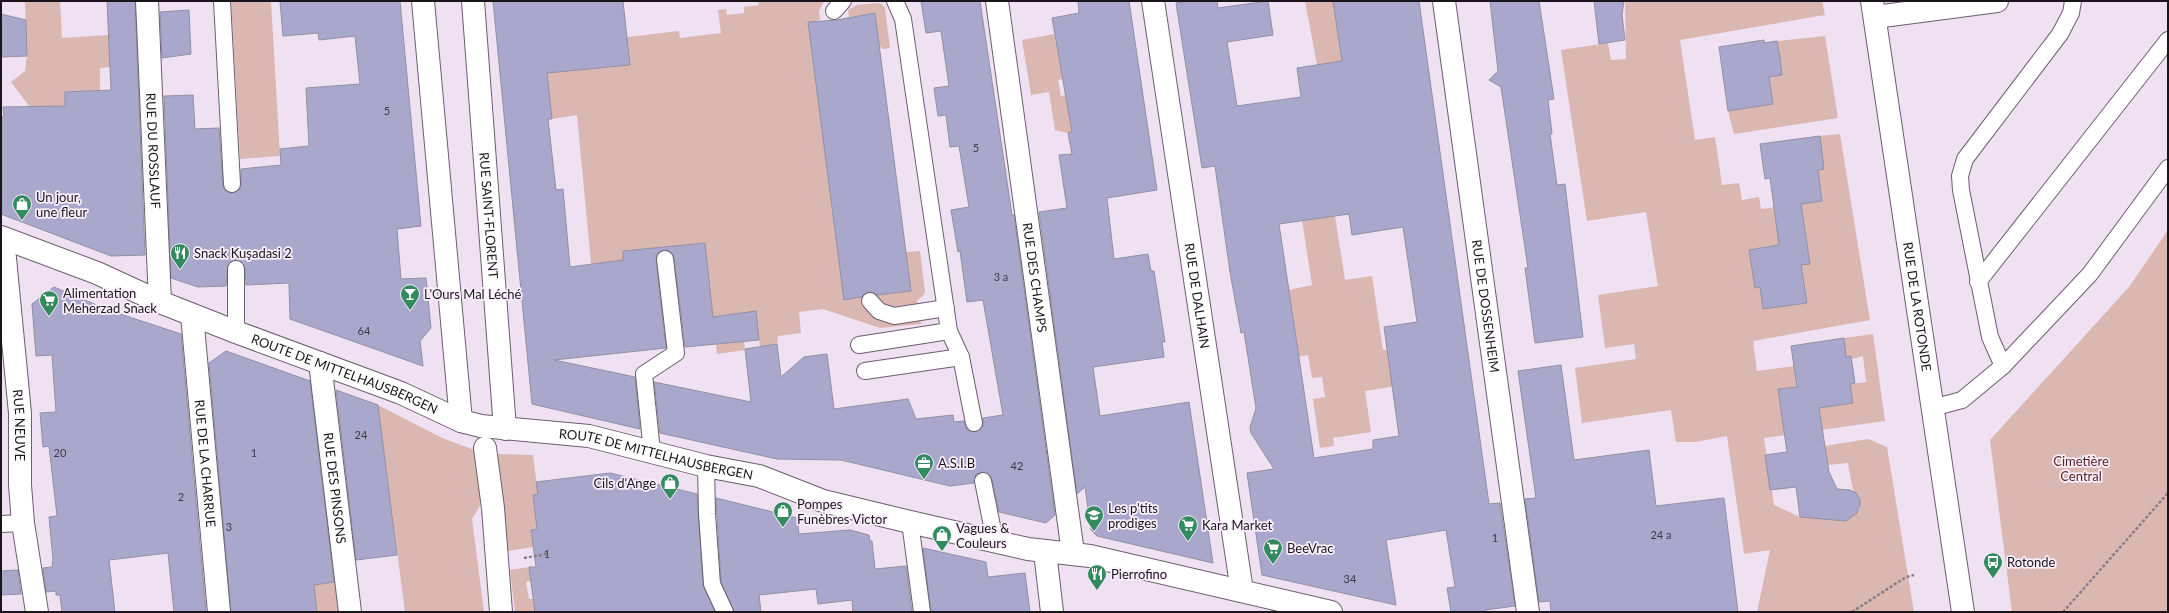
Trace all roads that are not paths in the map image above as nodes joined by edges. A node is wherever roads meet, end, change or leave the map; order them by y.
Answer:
1 (147, 1) edge
2 (222, 1) edge
3 (423, 1) edge
4 (473, 1) edge
5 (895, 1) edge
6 (997, 1) edge
7 (1153, 1) edge
8 (1444, 1) edge
9 (1998, 1) edge
10 (2073, 1) edge
11 (1873, 9) edge
12 (2168, 40) edge
13 (2168, 168) edge
14 (232, 184) dead end
15 (2, 237) edge
16 (665, 259) dead end
17 (236, 269) dead end
18 (1978, 282) junction
19 (870, 301) dead end
20 (160, 302) junction
21 (946, 308) junction
22 (192, 315) junction
23 (949, 331) junction
24 (236, 332) junction
25 (859, 345) dead end
26 (961, 357) junction
27 (320, 364) junction
28 (2003, 366) junction
29 (865, 371) dead end
30 (1932, 408) junction
31 (461, 421) junction
32 (974, 422) dead end
33 (505, 429) junction
34 (485, 448) dead end
35 (652, 452) junction
36 (706, 466) junction
37 (983, 481) dead end
38 (910, 522) junction
39 (23, 523) junction
40 (1, 524) edge
41 (995, 541) junction
42 (1045, 552) junction
43 (1073, 553) junction
44 (712, 584) junction
45 (1242, 591) junction
46 (37, 612) edge
47 (220, 612) edge
48 (350, 612) edge
49 (501, 612) edge
50 (711, 612) edge
51 (725, 612) edge
52 (922, 612) edge
53 (1052, 612) edge
54 (1331, 612) edge
55 (1528, 612) edge
56 (1963, 612) edge

1 - 20 street, RUE DU ROSSLAUF
2 - 14 lane
3 - 31 street
4 - 33 street, RUE SAINT-FLORENT
5 - 21 lane
6 - 43 street, RUE DES CHAMPS
7 - 45 street, RUE DE DALHAIN
8 - 55 street, RUE DE DOSSENHEIM
9 - 11 street
10 - 18 lane
11 - 30 street, RUE DE LA ROTONDE
12 - 18 lane
13 - 28 lane
15 - 20 street, ROUTE DE MITTELHAUSBERGEN
15 - 39 street, RUE NEUVE
16 - 35 lane
17 - 24 lane
18 - 28 lane
19 - 21 lane
20 - 22 street, ROUTE DE MITTELHAUSBERGEN
21 - 23 lane
22 - 24 street, ROUTE DE MITTELHAUSBERGEN
22 - 47 street, RUE DE LA CHARRUE
23 - 25 lane
23 - 26 lane
24 - 27 street, ROUTE DE MITTELHAUSBERGEN
26 - 29 lane
26 - 32 lane
27 - 31 street, ROUTE DE MITTELHAUSBERGEN
27 - 48 street, RUE DES PINSONS
28 - 30 lane
30 - 56 street, RUE DE LA ROTONDE
31 - 33 street, ROUTE DE MITTELHAUSBERGEN
33 - 35 street, ROUTE DE MITTELHAUSBERGEN
34 - 49 street
35 - 36 street, ROUTE DE MITTELHAUSBERGEN
36 - 38 street, ROUTE DE MITTELHAUSBERGEN
36 - 44 lane
37 - 41 lane
38 - 41 street, ROUTE DE MITTELHAUSBERGEN
38 - 52 lane
39 - 40 lane
39 - 46 street, RUE NEUVE
41 - 42 street, ROUTE DE MITTELHAUSBERGEN
42 - 43 street, ROUTE DE MITTELHAUSBERGEN
42 - 53 street
43 - 45 street, ROUTE DE MITTELHAUSBERGEN
44 - 50 lane
44 - 51 lane
45 - 54 street, ROUTE DE MITTELHAUSBERGEN

